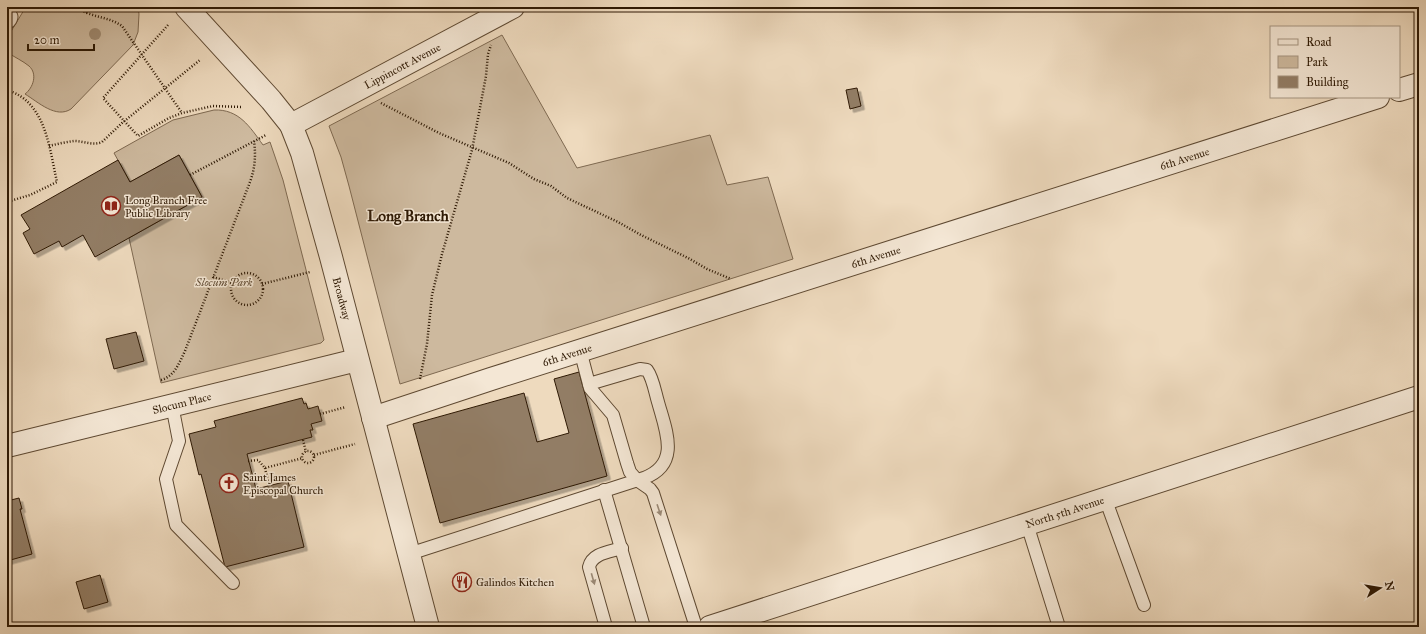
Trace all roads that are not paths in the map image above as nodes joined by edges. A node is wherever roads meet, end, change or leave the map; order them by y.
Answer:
1 (186, 7) edge
2 (513, 7) edge
3 (1419, 84) edge
4 (1400, 90) edge
5 (1375, 98) edge
6 (291, 125) junction
7 (580, 350) junction
8 (357, 360) junction
9 (589, 384) junction
10 (1419, 397) edge
11 (172, 405) junction
12 (373, 418) junction
13 (7, 446) edge
14 (637, 480) junction
15 (604, 490) junction
16 (1105, 498) junction
17 (1027, 524) junction
18 (622, 548) junction
19 (408, 554) junction
20 (233, 583) dead end
21 (1144, 605) dead end
22 (428, 627) edge
23 (606, 627) edge
24 (644, 627) edge
25 (696, 627) edge
26 (710, 627) edge
27 (1059, 627) edge

1 - 6 street, Broadway
2 - 6 street, Lippincott Avenue
3 - 4 street
5 - 7 street, 6th Avenue
6 - 8 street, Broadway
7 - 9 lane
7 - 12 street, 6th Avenue
8 - 11 street, Slocum Place
8 - 12 street, Broadway
9 - 14 lane
9 - 14 lane
10 - 16 street, North 5th Avenue
11 - 13 street, Slocum Place
11 - 20 lane
12 - 19 street, Broadway
14 - 15 lane
14 -> 25 lane
15 - 18 lane
15 - 19 lane
16 - 17 street, North 5th Avenue
16 - 21 lane
17 - 26 street, North 5th Avenue
17 - 27 lane
18 -> 23 lane
18 - 24 lane
19 - 22 street, Broadway

